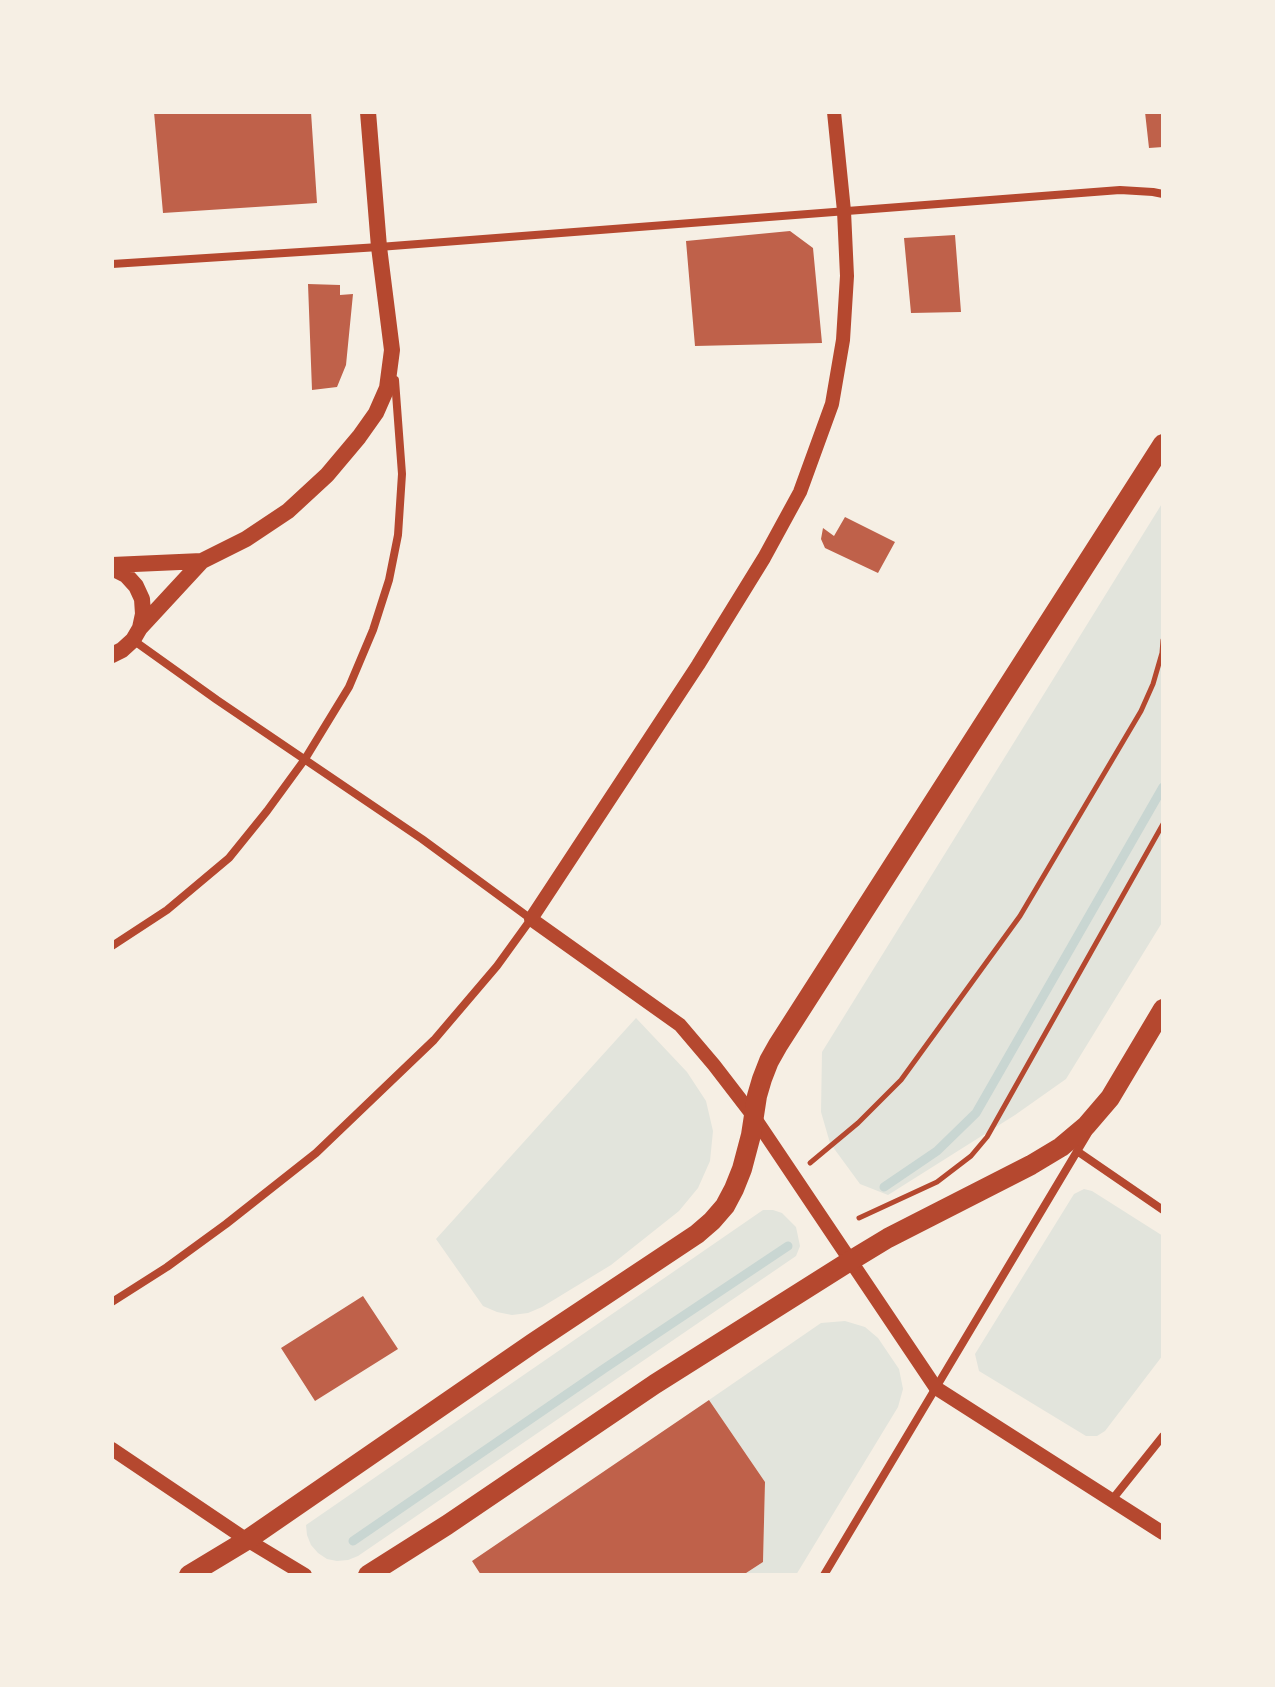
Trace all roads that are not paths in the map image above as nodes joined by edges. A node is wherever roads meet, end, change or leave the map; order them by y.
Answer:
1 (368, 112) edge
2 (834, 112) edge
3 (1163, 194) edge
4 (844, 211) junction
5 (379, 247) junction
6 (112, 264) edge
7 (392, 350) junction
8 (1163, 444) edge
9 (202, 561) junction
10 (112, 567) edge
11 (137, 634) junction
12 (112, 655) edge
13 (305, 759) junction
14 (531, 919) junction
15 (112, 946) edge
16 (1163, 1009) edge
17 (1110, 1098) junction
18 (754, 1117) junction
19 (1077, 1151) junction
20 (1163, 1210) edge
21 (850, 1261) junction
22 (112, 1302) edge
23 (936, 1388) junction
24 (1163, 1436) edge
25 (112, 1449) edge
26 (1111, 1501) junction
27 (1163, 1533) edge
28 (247, 1540) junction
29 (189, 1575) edge
30 (305, 1575) edge
31 (368, 1575) edge
32 (824, 1575) edge

1 - 5 main road
2 - 4 street
3 - 4 street
4 - 5 street
4 - 14 street
5 - 6 street
5 - 7 main road
7 - 9 main road
7 - 13 street
8 - 18 main road
9 - 10 main road
9 - 11 main road
10 - 11 main road
11 - 12 main road
11 - 13 street
13 - 14 street
13 - 15 street
14 - 18 street
14 - 22 street
16 - 17 main road
17 - 19 street
17 - 21 main road
18 - 21 street
18 - 28 main road
19 - 20 street
19 - 23 street
21 - 23 street
21 - 31 main road
23 - 26 street
23 - 32 street
24 - 26 street
25 - 28 street
26 - 27 street
28 - 29 main road
28 - 30 street

